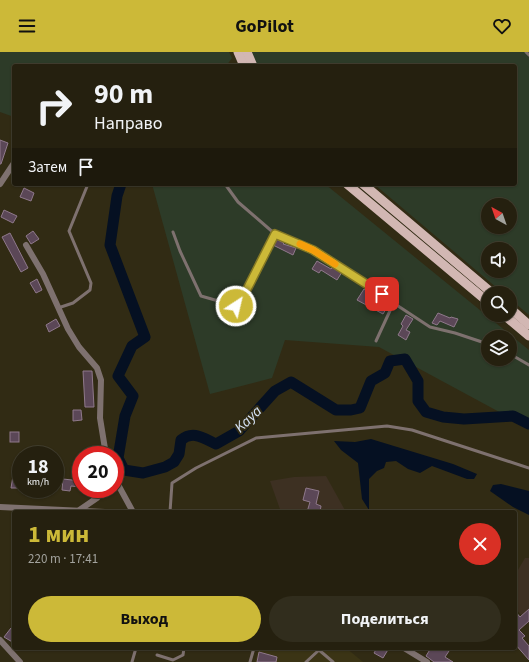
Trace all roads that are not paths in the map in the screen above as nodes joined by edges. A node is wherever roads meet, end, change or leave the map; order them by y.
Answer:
1 (238, 52) edge
2 (247, 52) edge
3 (526, 52) edge
4 (529, 55) edge
5 (243, 64) edge
6 (252, 64) edge
7 (12, 166) edge
8 (0, 184) edge
9 (87, 186) edge
10 (226, 186) edge
11 (349, 186) edge
12 (365, 186) edge
13 (173, 232) dead end
14 (275, 234) junction
15 (26, 245) dead end
16 (484, 286) edge
17 (481, 296) edge
18 (394, 302) junction
19 (58, 308) junction
20 (517, 314) edge
21 (512, 322) edge
22 (529, 325) edge
23 (529, 336) edge
24 (376, 341) dead end
25 (481, 342) edge
26 (517, 358) edge
27 (529, 365) edge
28 (105, 446) edge
29 (529, 468) edge
30 (124, 496) edge
31 (97, 498) edge
32 (0, 508) edge
33 (20, 510) edge
34 (79, 510) edge
35 (132, 510) edge
36 (170, 510) edge
37 (0, 640) edge
38 (135, 650) edge
39 (184, 650) edge
40 (253, 650) edge
41 (407, 650) edge
42 (157, 655) dead end
43 (20, 662) edge
44 (132, 662) edge
45 (250, 662) edge
46 (306, 662) edge
47 (333, 662) edge
48 (427, 662) edge

1 - 5 main road
2 - 6 main road
3 - 4 lane
7 - 8 street
9 - 19 lane
10 - 14 lane
11 - 17 main road
12 - 16 main road
13 - 14 lane
14 - 18 lane
15 - 19 street
18 - 24 lane
18 - 25 lane
19 - 28 street
20 - 22 main road
21 - 23 main road
26 - 27 lane
29 - 36 lane
30 - 35 street
31 - 34 street
32 - 33 street
37 - 43 street
38 - 44 lane
39 - 42 lane
40 - 45 lane
41 - 48 street
46 - 47 lane

